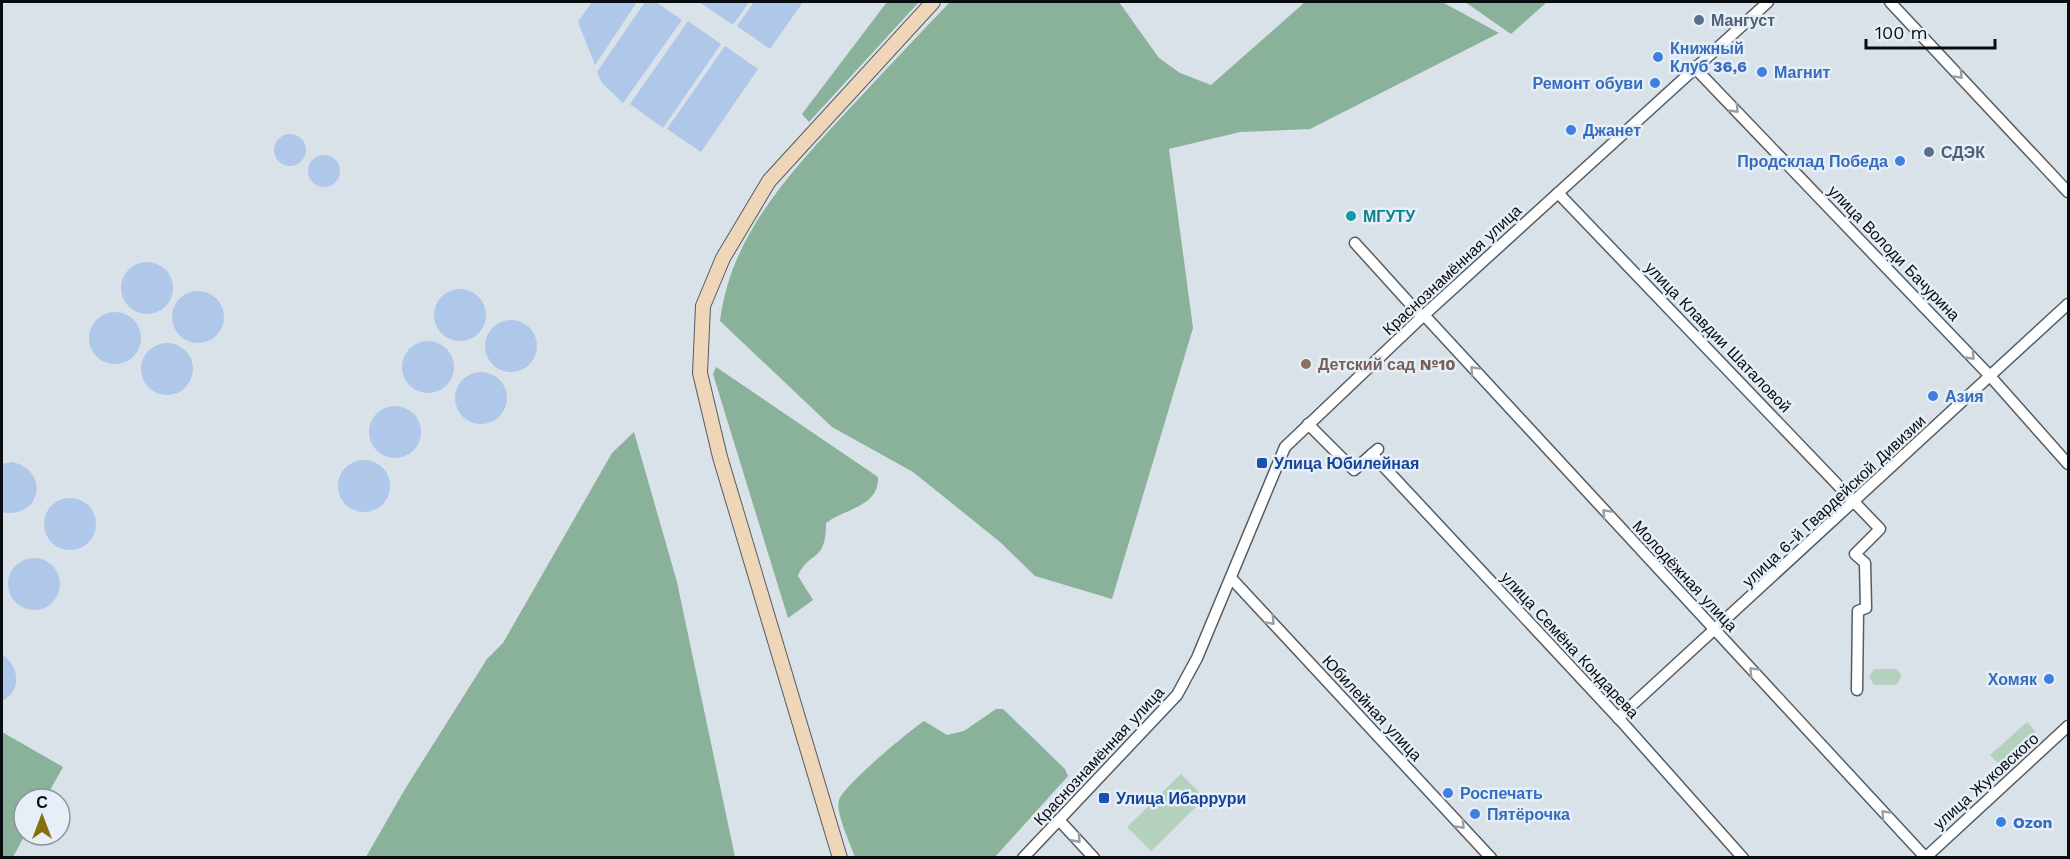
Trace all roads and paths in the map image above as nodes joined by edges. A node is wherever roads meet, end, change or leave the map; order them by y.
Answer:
1 (933, 2) edge
2 (1767, 2) edge
3 (1890, 2) edge
4 (1694, 67) junction
5 (2068, 192) edge
6 (1558, 193) junction
7 (1355, 243) dead end
8 (2068, 304) edge
9 (1423, 316) junction
10 (1990, 376) junction
11 (1308, 424) junction
12 (2068, 464) edge
13 (1855, 502) junction
14 (1232, 578) junction
15 (1715, 630) junction
16 (1857, 690) dead end
17 (1618, 718) junction
18 (2068, 726) edge
19 (1059, 819) junction
20 (1925, 857) edge
21 (840, 858) edge
22 (1023, 858) edge
23 (1094, 858) edge
24 (1491, 858) edge
25 (1743, 858) edge

1 - 21 main road
2 - 4 street, Краснознамённая улица
3 -> 5 street
4 - 6 street, Краснознамённая улица
4 -> 10 street, улица Володи Бачурина
6 - 9 street, Краснознамённая улица
6 - 13 street, улица Клавдии Шаталовой
7 - 9 street, Молодёжная улица
8 - 10 street, улица 6-й Гвардейской Дивизии
9 - 11 street, Краснознамённая улица
15 -> 9 street, Молодёжная улица
10 - 12 street, улица Володи Бачурина
10 - 13 street, улица 6-й Гвардейской Дивизии
11 - 14 street, Краснознамённая улица
11 - 17 street, улица Семёна Кондарева
13 - 15 street, улица 6-й Гвардейской Дивизии
13 - 16 street, улица Клавдии Шаталовой
14 - 19 street, Краснознамённая улица
14 -> 24 street, Юбилейная улица
15 - 17 street, улица 6-й Гвардейской Дивизии
20 -> 15 street, Молодёжная улица
17 - 25 street, улица Семёна Кондарева
18 - 20 street, улица Жуковского
19 - 22 street, Краснознамённая улица
19 -> 23 street

